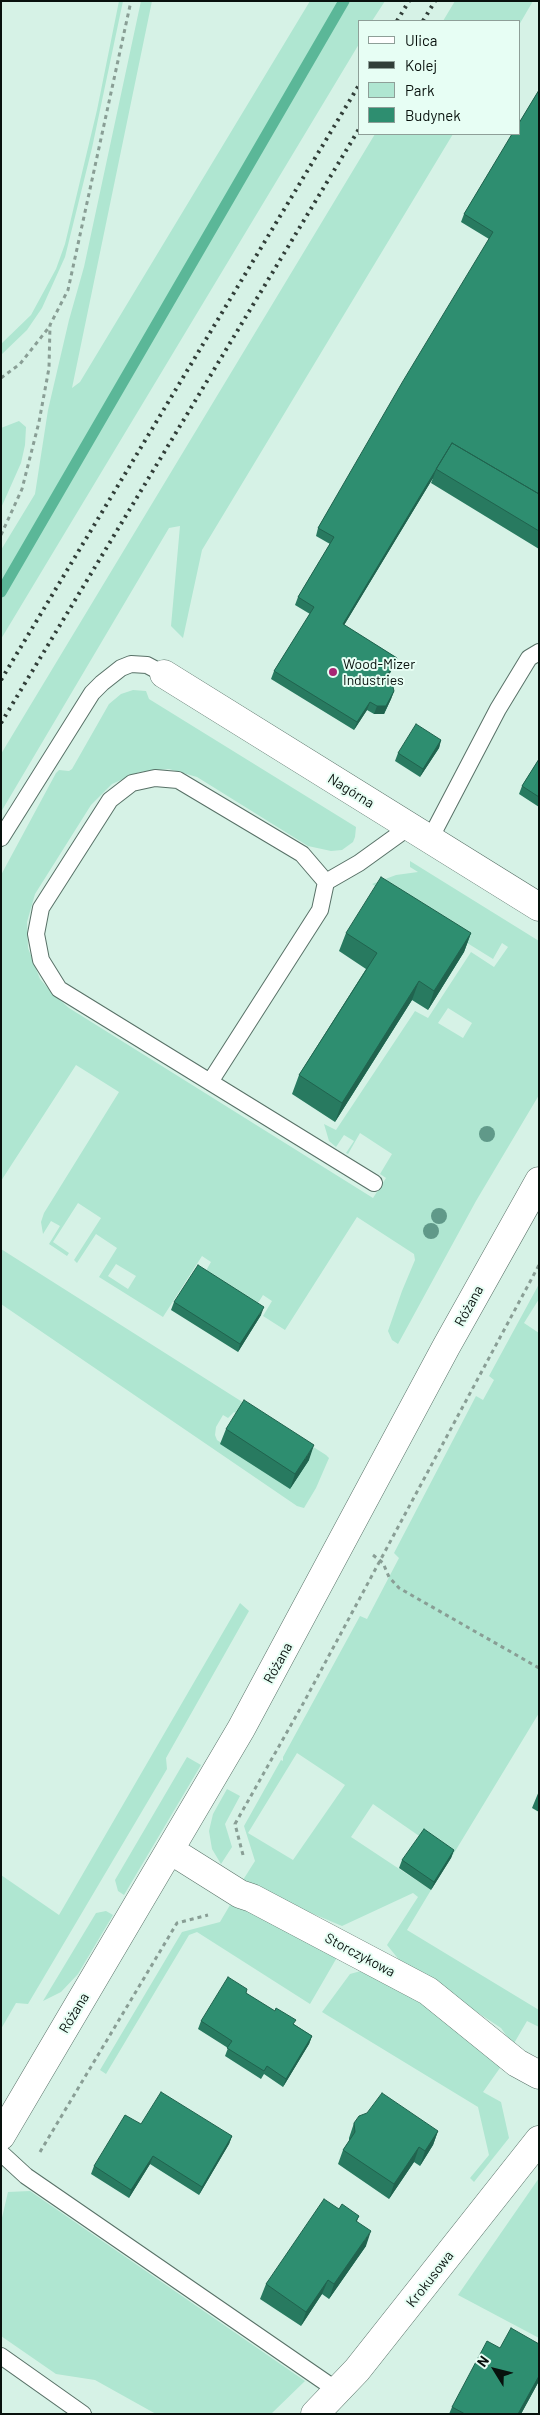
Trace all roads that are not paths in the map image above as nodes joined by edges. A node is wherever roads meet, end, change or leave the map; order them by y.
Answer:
1 (539, 652) edge
2 (164, 674) joint
3 (420, 833) junction
4 (1, 838) edge
5 (326, 882) junction
6 (539, 907) edge
7 (210, 1082) junction
8 (539, 1181) edge
9 (374, 1183) dead end
10 (170, 1850) junction
11 (539, 2075) edge
12 (1, 2136) edge
13 (539, 2140) edge
14 (1, 2153) edge
15 (1, 2356) edge
16 (338, 2391) junction
17 (82, 2414) edge
18 (315, 2414) edge

1 - 3 lane
2 - 3 street, Nagórna
2 - 4 lane
3 - 5 lane
3 - 6 street, Nagórna
5 - 7 lane
5 - 7 lane
7 - 9 lane
8 - 10 street, Różana
10 - 11 street, Storczykowa
10 - 12 street, Różana
13 - 16 street, Krokusowa
14 - 16 lane
15 - 17 lane
16 - 18 street, Krokusowa

